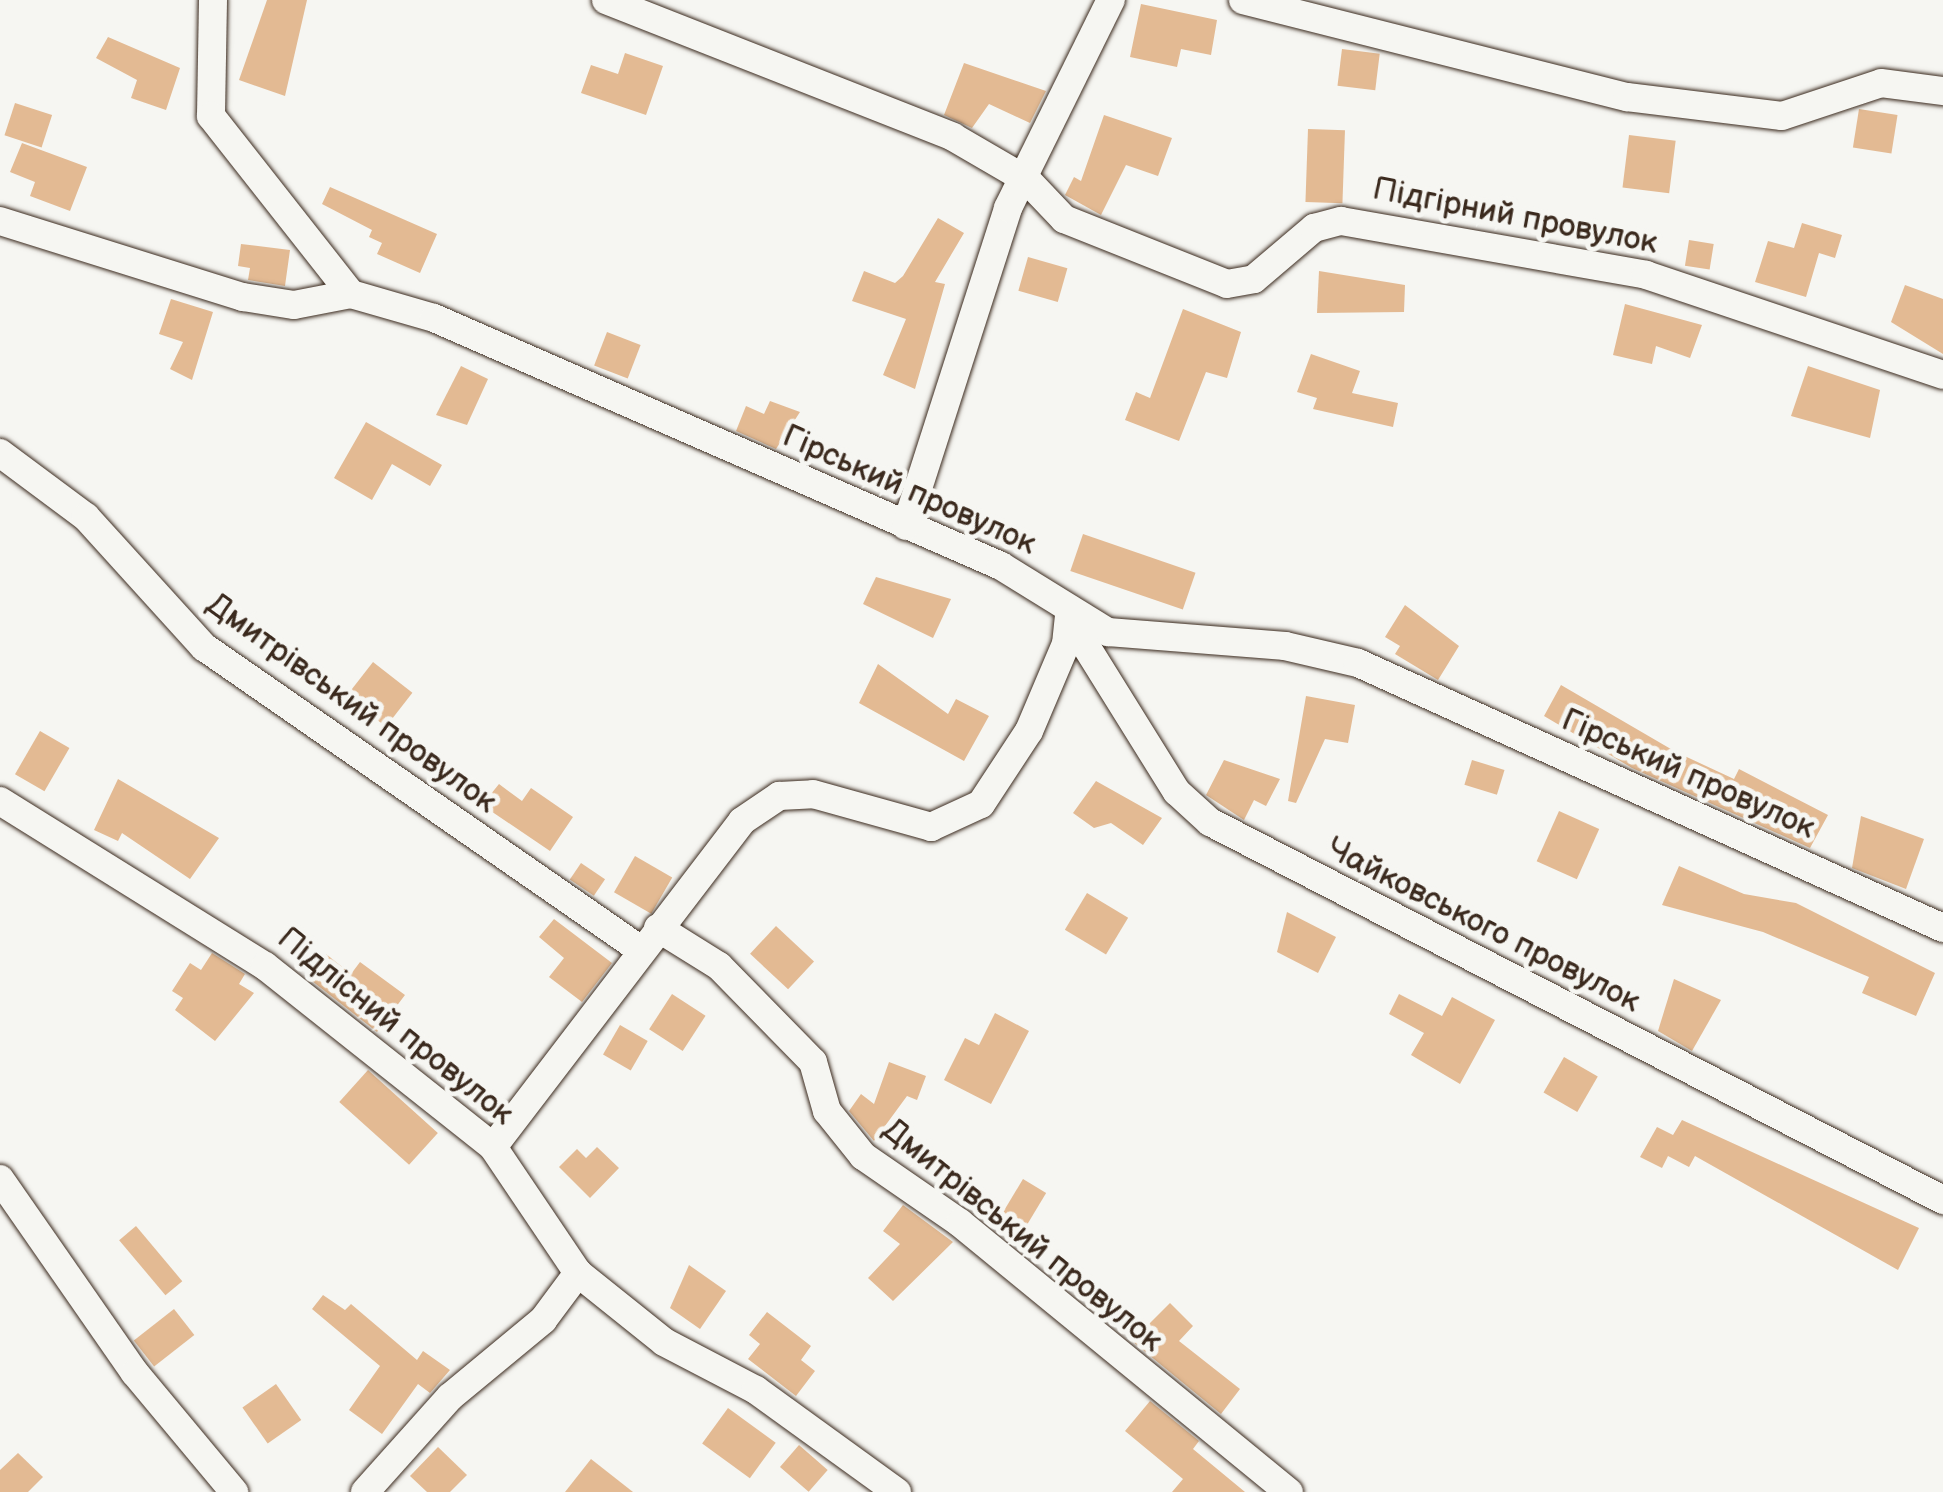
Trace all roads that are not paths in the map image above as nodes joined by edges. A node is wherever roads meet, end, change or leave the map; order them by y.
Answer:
1 (213, 0) edge
2 (606, 0) edge
3 (1112, 0) edge
4 (1243, 0) edge
5 (1943, 91) edge
6 (1027, 180) junction
7 (0, 221) edge
8 (350, 294) junction
9 (1943, 375) edge
10 (0, 453) edge
11 (906, 526) junction
12 (1069, 614) junction
13 (0, 801) edge
14 (1943, 928) edge
15 (648, 938) junction
16 (492, 1146) junction
17 (0, 1179) edge
18 (1943, 1200) edge
19 (578, 1273) junction
20 (234, 1492) edge
21 (365, 1492) edge
22 (898, 1492) edge
23 (1289, 1492) edge

1 - 8 street
2 - 6 street, Підгірний провулок
3 - 6 street
4 - 5 street
6 - 9 street, Підгірний провулок
6 - 11 street
7 - 8 street, Гірський провулок
8 - 11 street, Гірський провулок
10 - 15 street, Дмитрівський провулок
11 - 12 street, Гірський провулок
12 - 14 street, Гірський провулок
12 - 15 street
12 - 18 street, Чайковського провулок
13 - 16 street, Підлісний провулок
15 - 16 street
15 - 23 street, Дмитрівський провулок
16 - 19 street, Підлісний провулок
17 - 20 street
19 - 21 street
19 - 22 street, Підлісний провулок

